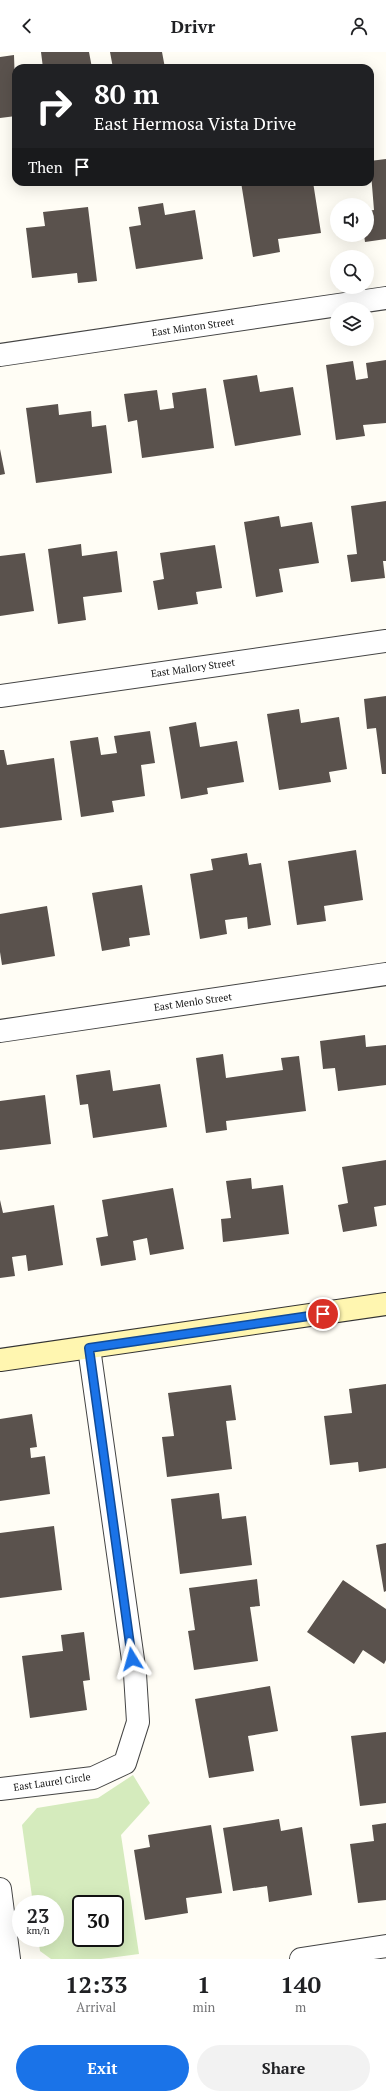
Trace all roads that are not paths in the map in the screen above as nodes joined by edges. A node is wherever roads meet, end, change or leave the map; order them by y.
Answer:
1 (386, 298) edge
2 (0, 355) edge
3 (386, 641) edge
4 (0, 696) edge
5 (386, 974) edge
6 (0, 1030) edge
7 (386, 1304) edge
8 (89, 1348) junction
9 (0, 1360) edge
10 (0, 1789) edge
11 (0, 1889) edge
12 (386, 1946) edge
13 (9, 1959) edge
14 (301, 1959) edge

1 - 2 street, East Minton Street
3 - 4 street, East Mallory Street
5 - 6 street, East Menlo Street
7 - 8 street
8 - 9 street
8 - 10 street, East Laurel Circle
11 - 13 street
12 - 14 street

